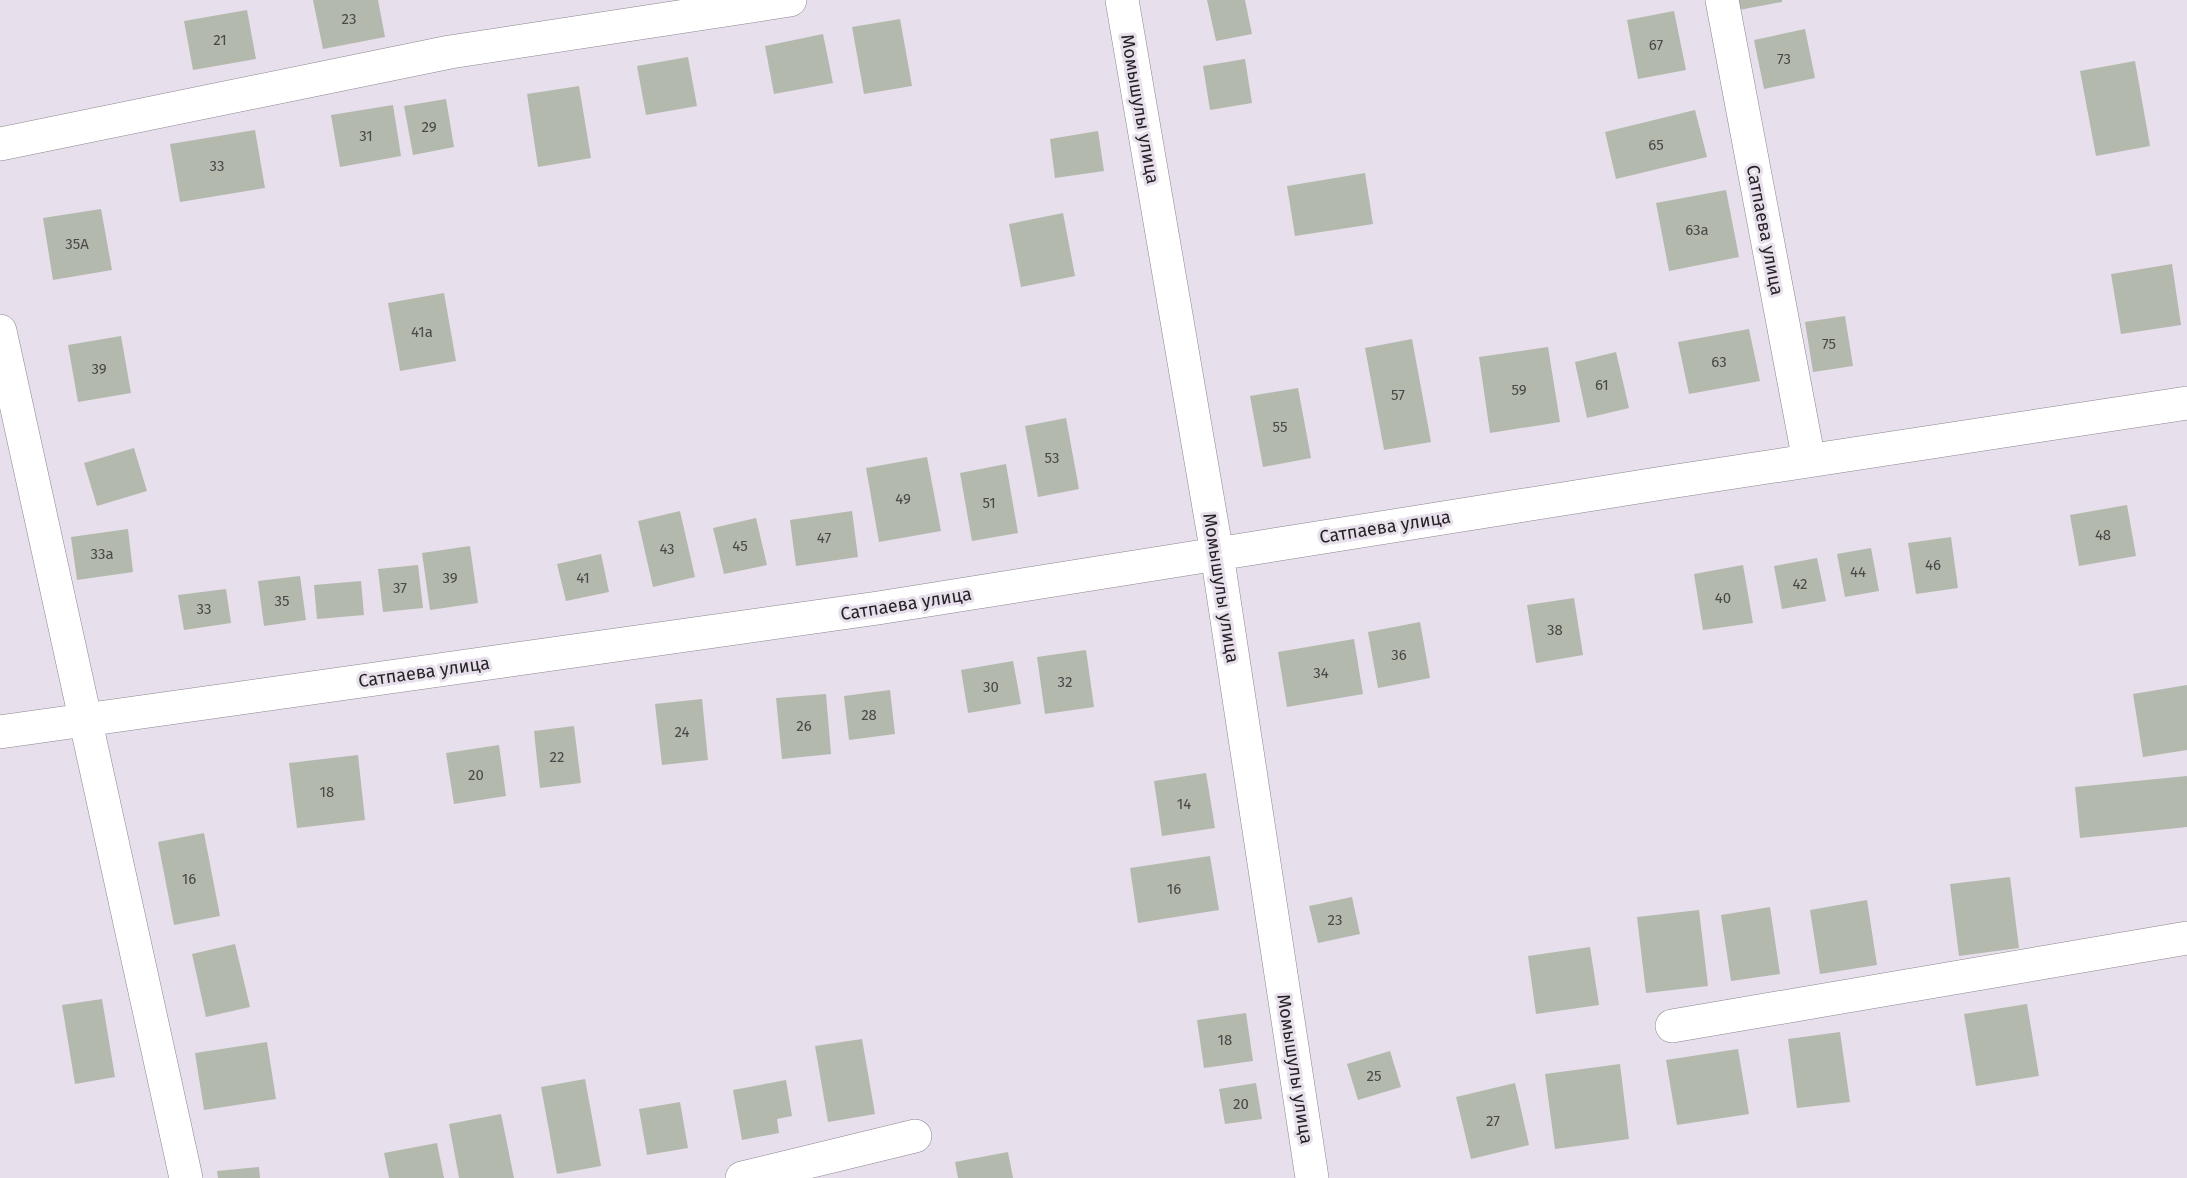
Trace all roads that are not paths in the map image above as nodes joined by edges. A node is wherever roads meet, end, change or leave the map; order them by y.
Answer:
1 (790, 0) edge
2 (1122, 0) edge
3 (1722, 0) edge
4 (0, 144) edge
5 (0, 331) edge
6 (5, 381) edge
7 (2187, 403) edge
8 (1809, 461) junction
9 (1217, 554) junction
10 (85, 720) junction
11 (0, 732) edge
12 (2187, 938) edge
13 (1672, 1026) dead end
14 (915, 1136) dead end
15 (186, 1178) edge
16 (742, 1178) edge
17 (1312, 1178) edge

1 - 4 street
2 - 9 street, Момышулы улица
3 - 8 street, Сатпаева улица
5 - 6 street
6 - 10 street
7 - 8 street, Сатпаева улица
8 - 9 street, Сатпаева улица
9 - 10 street, Сатпаева улица
9 - 17 street, Момышулы улица
10 - 11 street, Сатпаева улица
10 - 15 street
12 - 13 street
14 - 16 street

